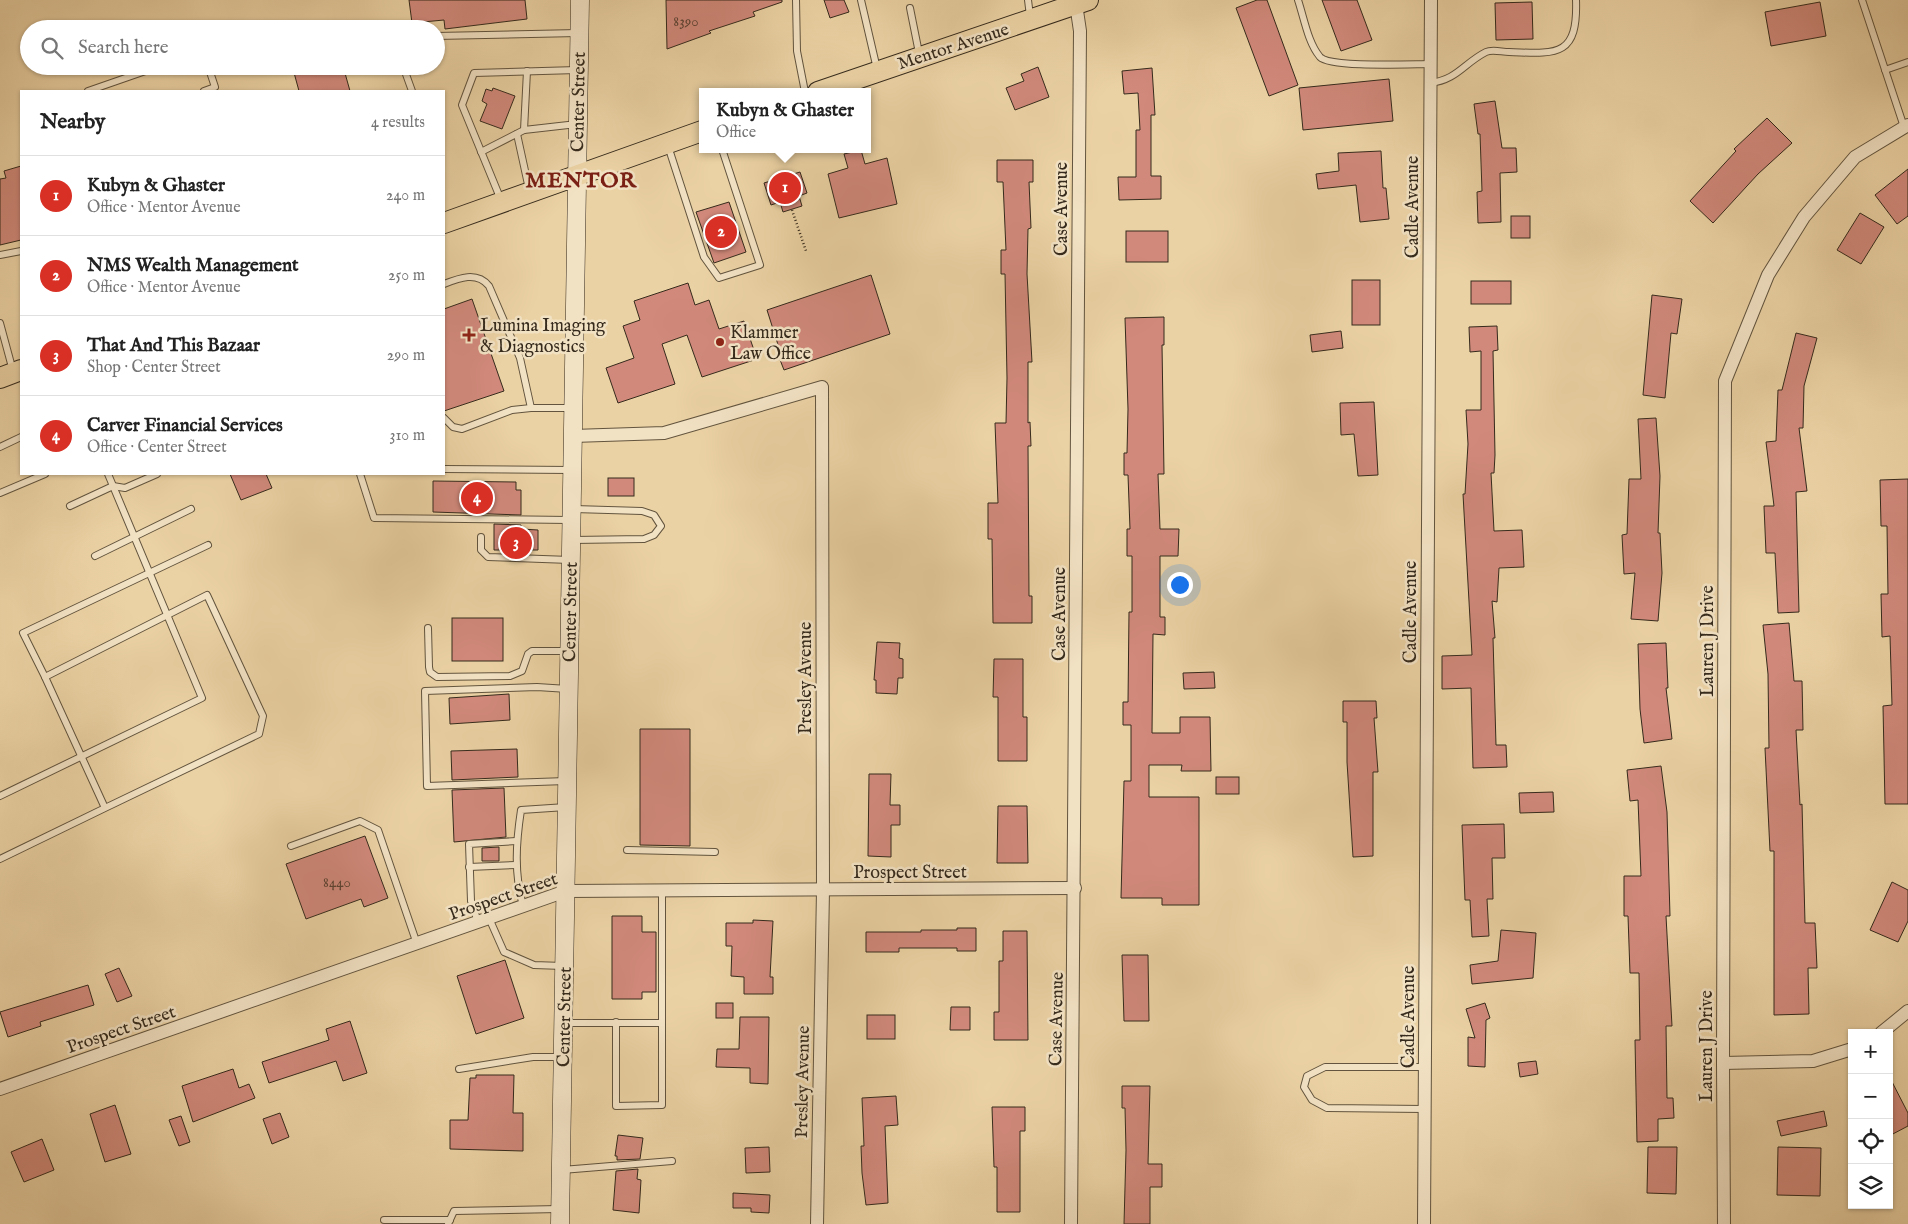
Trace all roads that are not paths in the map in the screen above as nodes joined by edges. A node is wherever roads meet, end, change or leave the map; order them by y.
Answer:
1 (580, 0) edge
2 (796, 0) edge
3 (861, 0) edge
4 (1028, 0) edge
5 (1298, 0) edge
6 (1431, 0) edge
7 (1576, 0) edge
8 (1862, 0) edge
9 (1084, 1) edge
10 (910, 8) dead end
11 (1031, 21) junction
12 (579, 34) junction
13 (445, 36) edge
14 (920, 57) junction
15 (1908, 62) edge
16 (1430, 64) junction
17 (578, 70) junction
18 (1885, 70) junction
19 (527, 72) junction
20 (878, 72) junction
21 (134, 75) edge
22 (211, 75) edge
23 (406, 75) edge
24 (1430, 82) junction
25 (804, 88) edge
26 (830, 88) edge
27 (215, 89) edge
28 (91, 90) edge
29 (412, 90) edge
30 (577, 124) junction
31 (1906, 126) edge
32 (524, 130) junction
33 (699, 132) edge
34 (517, 134) junction
35 (667, 143) junction
36 (481, 152) junction
37 (723, 153) edge
38 (577, 175) junction
39 (530, 192) junction
40 (502, 202) junction
41 (445, 223) edge
42 (20, 251) edge
43 (0, 255) edge
44 (445, 284) edge
45 (0, 323) edge
46 (12, 373) edge
47 (531, 408) junction
48 (574, 408) junction
49 (445, 419) edge
50 (573, 436) junction
51 (20, 437) edge
52 (0, 447) edge
53 (445, 469) edge
54 (572, 470) junction
55 (43, 475) edge
56 (108, 475) edge
57 (155, 475) edge
58 (360, 475) edge
59 (113, 486) junction
60 (0, 493) edge
61 (70, 506) dead end
62 (190, 508) dead end
63 (572, 514) junction
64 (134, 536) junction
65 (481, 536) dead end
66 (572, 540) junction
67 (208, 545) dead end
68 (95, 556) dead end
69 (572, 560) junction
70 (149, 572) junction
71 (167, 614) junction
72 (428, 628) dead end
73 (569, 651) junction
74 (45, 677) junction
75 (569, 689) junction
76 (82, 756) junction
77 (568, 781) junction
78 (0, 796) edge
79 (568, 807) junction
80 (105, 808) junction
81 (516, 842) junction
82 (291, 846) dead end
83 (627, 850) dead end
84 (715, 852) dead end
85 (0, 859) edge
86 (516, 865) junction
87 (470, 867) junction
88 (1074, 888) junction
89 (662, 890) junction
90 (822, 890) junction
91 (566, 891) junction
92 (523, 906) junction
93 (484, 920) junction
94 (417, 944) junction
95 (565, 966) junction
96 (1908, 1012) edge
97 (616, 1022) junction
98 (564, 1023) junction
99 (662, 1023) junction
100 (1886, 1029) edge
101 (1848, 1050) edge
102 (563, 1057) junction
103 (1723, 1063) junction
104 (1425, 1067) junction
105 (459, 1069) dead end
106 (0, 1089) edge
107 (1424, 1109) junction
108 (672, 1160) dead end
109 (561, 1170) junction
110 (560, 1216) edge
111 (384, 1220) dead end
112 (449, 1222) edge
113 (817, 1224) edge
114 (1072, 1224) edge
115 (1424, 1224) edge
116 (1724, 1224) edge

1 - 12 main road, Center Street
2 - 25 lane
3 - 20 lane
4 - 11 lane
5 - 16 lane
6 - 16 street, Cadle Avenue
7 - 24 lane
8 - 18 lane
9 - 11 main road, Mentor Avenue
9 - 88 street, Case Avenue
10 - 14 lane
11 - 14 main road, Mentor Avenue
12 - 13 lane
12 - 17 main road, Center Street
14 - 20 main road, Mentor Avenue
15 - 18 lane
16 - 24 street, Cadle Avenue
17 - 19 lane
17 - 30 main road, Center Street
18 - 31 lane
19 - 32 lane
19 - 36 lane
20 - 26 main road, Mentor Avenue
21 - 28 lane
22 - 27 lane
23 - 29 lane
24 - 104 street, Cadle Avenue
30 - 32 lane
30 - 38 main road, Center Street
31 - 103 street, Lauren J Drive
32 - 34 lane
33 - 35 main road
34 - 36 lane
34 - 39 lane
35 - 37 lane
35 - 38 main road
36 - 40 lane
38 - 39 main road
38 - 48 main road, Center Street
39 - 40 main road
40 - 41 main road
42 - 43 lane
44 - 47 lane
45 - 46 lane
47 - 48 lane
47 - 49 lane
48 - 50 main road, Center Street
50 - 54 main road, Center Street
50 - 90 street, Presley Avenue
51 - 52 lane
53 - 54 lane
54 - 63 main road, Center Street
55 - 60 lane
56 - 59 lane
57 - 59 lane
58 - 63 lane
59 - 61 lane
59 - 64 lane
62 - 64 lane
63 - 66 main road, Center Street
63 - 66 lane
64 - 68 lane
64 - 70 lane
65 - 69 lane
66 - 69 main road, Center Street
67 - 70 lane
69 - 73 main road, Center Street
70 - 71 lane
70 - 74 lane
71 - 74 lane
71 - 76 lane
71 - 80 lane
72 - 73 lane
73 - 75 main road, Center Street
74 - 76 lane
75 - 77 main road, Center Street
75 - 77 lane
76 - 78 lane
76 - 80 lane
77 - 79 main road, Center Street
79 - 81 lane
79 - 91 main road, Center Street
80 - 85 lane
81 - 86 lane
81 - 87 lane
82 - 94 lane
83 - 84 lane
86 - 87 lane
86 - 92 lane
87 - 93 lane
88 - 90 street, Prospect Street
88 - 114 street, Case Avenue
89 - 90 street, Prospect Street
89 - 91 street, Prospect Street
89 - 99 lane
90 - 113 street, Presley Avenue
91 - 92 street, Prospect Street
91 - 95 main road, Center Street
92 - 93 street, Prospect Street
93 - 94 street, Prospect Street
93 - 95 lane
94 - 106 street, Prospect Street
95 - 98 main road, Center Street
96 - 100 street
97 - 98 lane
97 - 99 lane
97 - 99 lane
98 - 102 main road, Center Street
101 - 103 street
102 - 105 lane
102 - 109 main road, Center Street
103 - 116 street, Lauren J Drive
104 - 107 street, Cadle Avenue
104 - 107 lane
107 - 115 street, Cadle Avenue
108 - 109 lane
109 - 110 main road, Center Street
110 - 112 lane
111 - 112 lane

